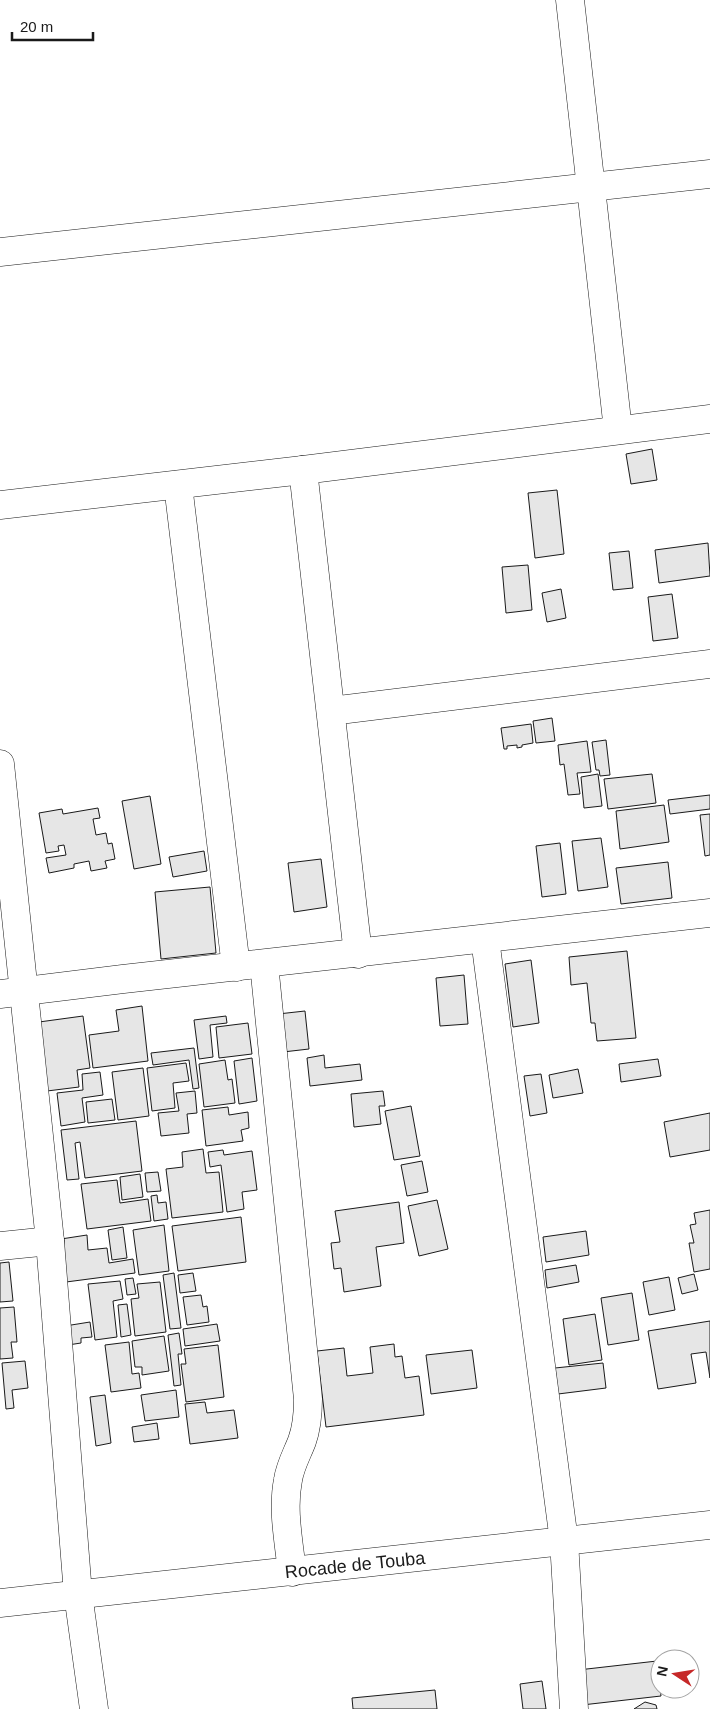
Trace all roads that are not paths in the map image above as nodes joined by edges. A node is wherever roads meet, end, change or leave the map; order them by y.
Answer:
1 (570, 0) edge
2 (710, 174) edge
3 (590, 186) junction
4 (0, 252) edge
5 (710, 419) edge
6 (618, 430) junction
7 (303, 470) junction
8 (178, 484) junction
9 (0, 505) edge
10 (710, 664) edge
11 (331, 711) junction
12 (0, 770) edge
13 (710, 914) edge
14 (485, 939) junction
15 (358, 954) junction
16 (264, 964) junction
17 (236, 967) junction
18 (12, 993) edge
19 (50, 1241) junction
20 (0, 1246) edge
21 (710, 1525) edge
22 (564, 1542) junction
23 (292, 1572) junction
24 (78, 1594) junction
25 (0, 1603) edge
26 (94, 1709) edge
27 (574, 1709) edge

1 - 3 street
2 - 3 street
3 - 4 street
3 - 6 street
5 - 6 street
6 - 7 street
7 - 8 street
7 - 11 street
8 - 9 street
8 - 17 street
10 - 11 street
11 - 15 street
12 - 18 street
13 - 14 street
14 - 15 street
14 - 22 street
15 - 16 street
16 - 17 street
16 - 23 street
17 - 18 street
18 - 19 street
19 - 20 street
19 - 24 street
21 - 22 street, Rocade de Touba
22 - 23 street, Rocade de Touba
22 - 27 street
23 - 24 street, Rocade de Touba
24 - 25 street, Rocade de Touba
24 - 26 street

